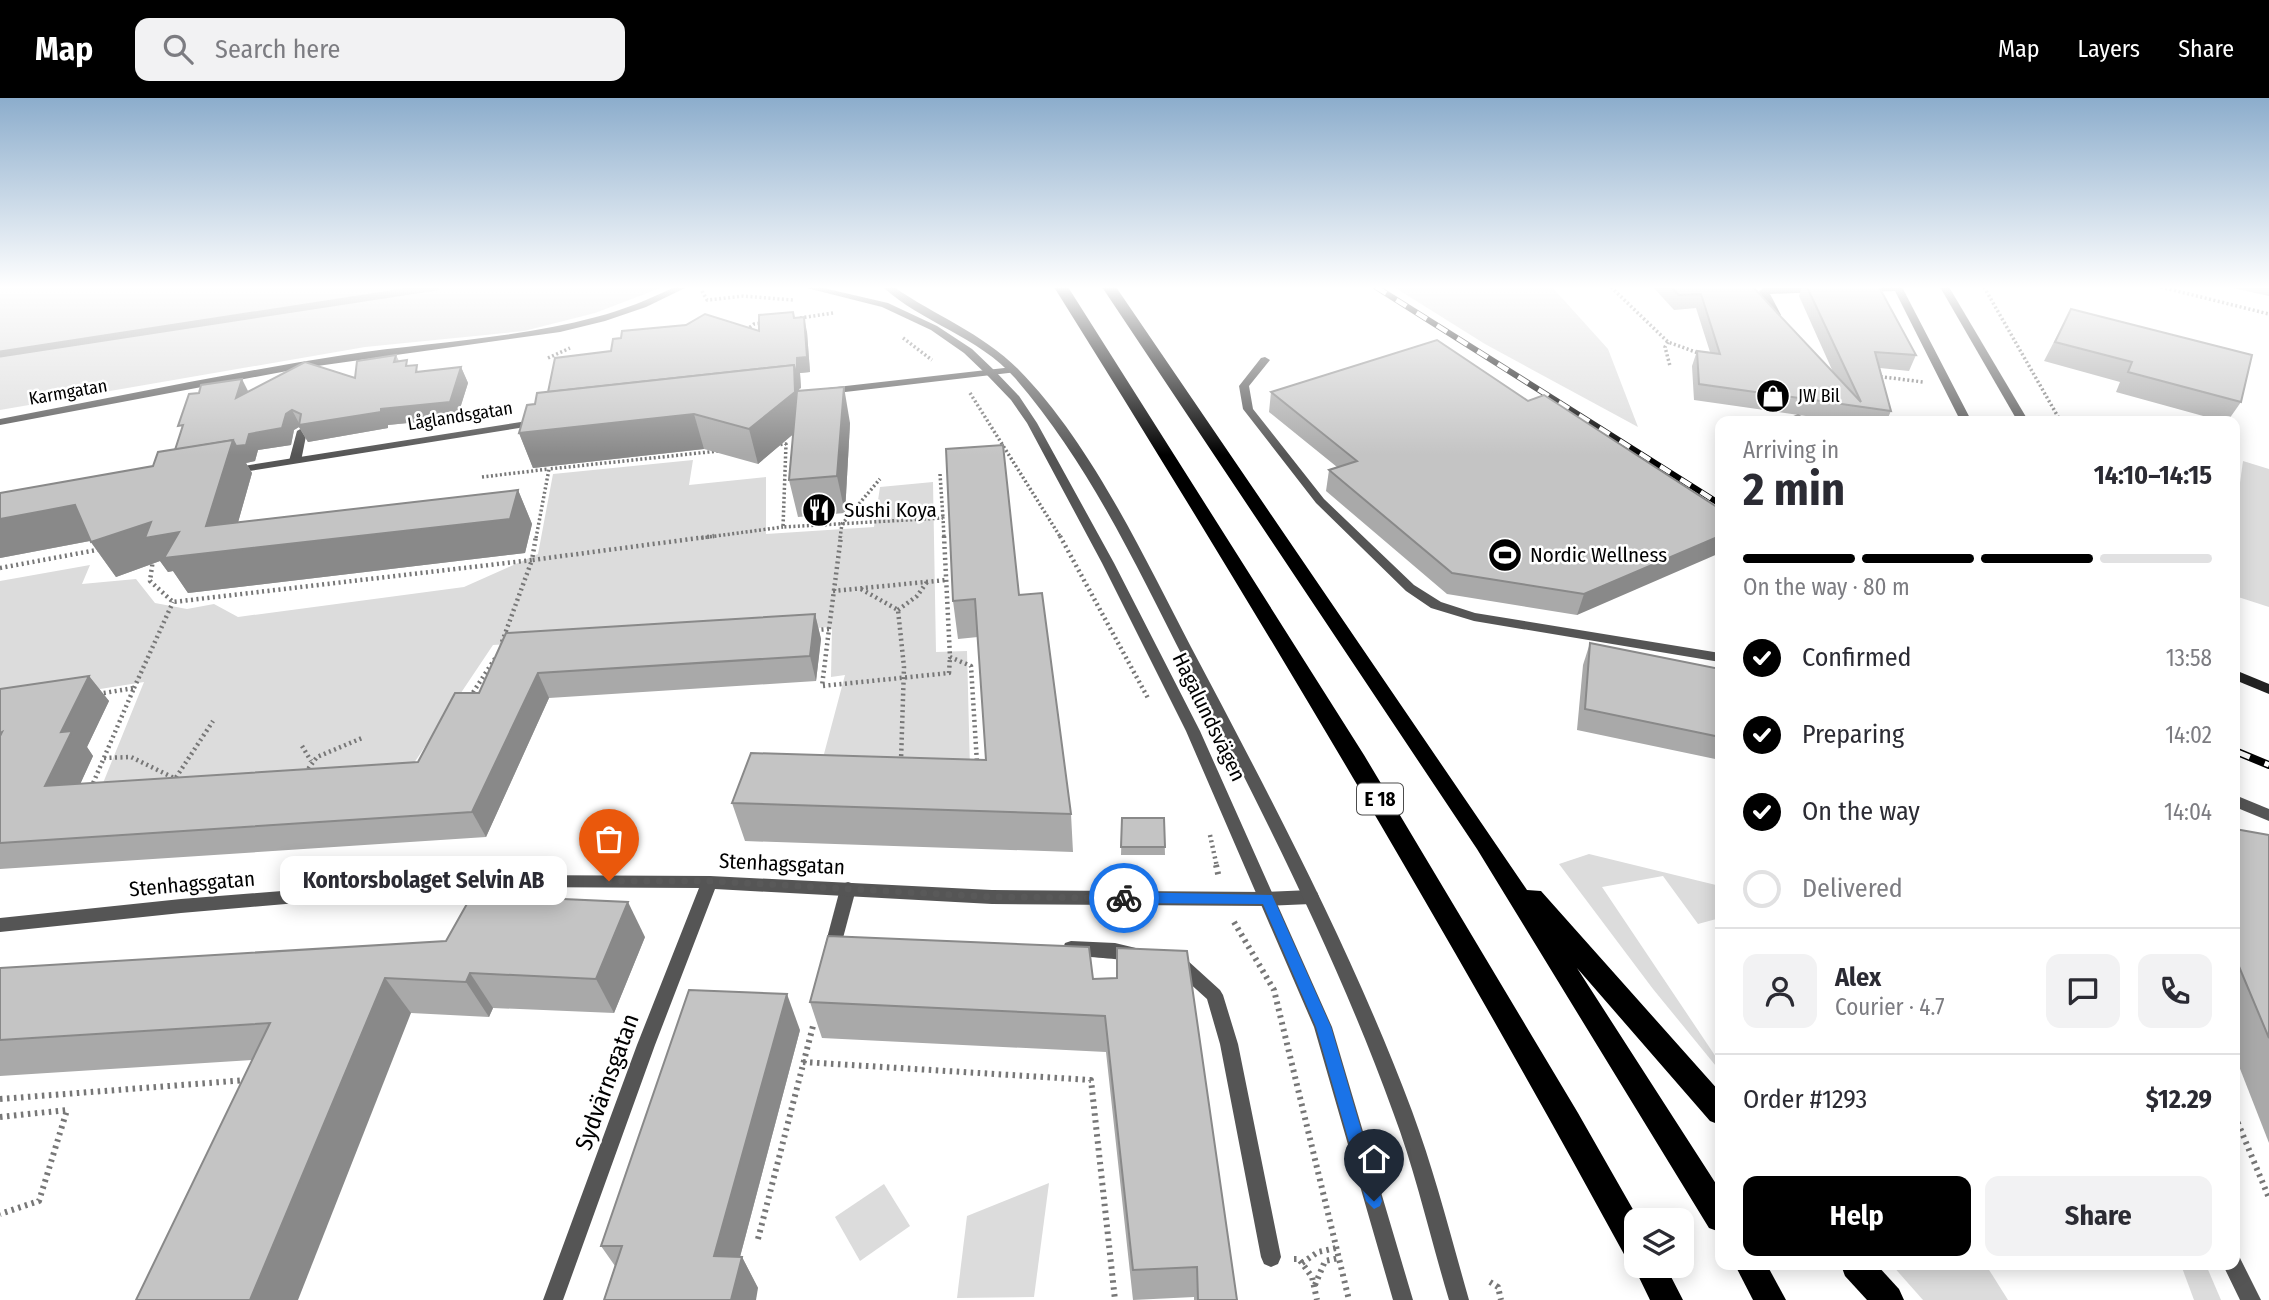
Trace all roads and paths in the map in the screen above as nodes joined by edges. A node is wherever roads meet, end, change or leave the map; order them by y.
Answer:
1 (462, 343) edge
2 (570, 343) edge
3 (911, 343) edge
4 (955, 343) edge
5 (981, 343) edge
6 (1096, 343) edge
7 (1147, 343) edge
8 (1667, 343) edge
9 (1672, 343) edge
10 (1927, 343) edge
11 (1977, 343) edge
12 (2016, 343) edge
13 (1711, 355) edge
14 (548, 358) dead end
15 (1265, 360) dead end
16 (1670, 366) dead end
17 (1013, 370) junction
18 (991, 373) junction
19 (1870, 376) edge
20 (957, 378) junction
21 (1950, 386) junction
22 (814, 393) edge
23 (1964, 416) edge
24 (2020, 416) edge
25 (2058, 416) edge
26 (551, 420) edge
27 (0, 422) edge
28 (302, 431) edge
29 (773, 445) edge
30 (720, 451) edge
31 (295, 461) junction
32 (549, 469) junction
33 (219, 473) edge
34 (940, 474) dead end
35 (482, 477) dead end
36 (880, 479) dead end
37 (943, 518) junction
38 (842, 524) junction
39 (783, 527) junction
40 (104, 549) edge
41 (154, 553) edge
42 (532, 559) junction
43 (0, 568) edge
44 (946, 580) junction
45 (927, 582) junction
46 (861, 589) junction
47 (833, 591) junction
48 (173, 602) junction
49 (898, 610) junction
50 (829, 629) junction
51 (802, 631) edge
52 (950, 657) junction
53 (1715, 657) edge
54 (2240, 677) edge
55 (905, 678) junction
56 (134, 688) junction
57 (2269, 689) edge
58 (94, 695) dead end
59 (1150, 701) dead end
60 (463, 708) edge
61 (214, 721) dead end
62 (362, 738) dead end
63 (302, 746) dead end
64 (104, 758) junction
65 (311, 761) junction
66 (901, 762) edge
67 (978, 766) edge
68 (176, 779) junction
69 (300, 782) edge
70 (167, 791) edge
71 (87, 797) edge
72 (2240, 804) edge
73 (2269, 815) edge
74 (1205, 822) dead end
75 (1485, 843) junction
76 (710, 881) junction
77 (848, 889) junction
78 (1311, 897) junction
79 (1222, 899) junction
80 (1267, 899) junction
81 (0, 925) edge
82 (1059, 947) edge
83 (826, 974) edge
84 (814, 1022) edge
85 (803, 1062) junction
86 (250, 1091) edge
87 (0, 1099) edge
88 (1715, 1106) edge
89 (0, 1117) edge
90 (2240, 1128) edge
91 (2269, 1198) edge
92 (1715, 1209) edge
93 (0, 1214) edge
94 (1624, 1223) edge
95 (758, 1239) dead end
96 (1336, 1248) junction
97 (1271, 1257) joint
98 (1339, 1258) junction
99 (1302, 1263) junction
100 (1753, 1270) edge
101 (1861, 1270) edge
102 (2236, 1270) edge
103 (1655, 1278) edge
104 (1490, 1282) dead end
105 (1314, 1286) junction
106 (553, 1300) edge
107 (1115, 1300) edge
108 (1317, 1300) edge
109 (1349, 1300) edge
110 (1403, 1300) edge
111 (1460, 1300) edge
112 (1501, 1300) edge
113 (1667, 1300) edge
114 (1770, 1300) edge
115 (1888, 1300) edge
116 (2251, 1300) edge

1 - 27 street, Karmgatan
2 - 14 path
3 - 20 path
4 - 18 street, Hagalundsvägen
5 - 17 street, Hagalundsvägen
6 - 94 highway, E 18
7 - 75 highway
8 - 16 path
9 - 13 path
10 - 21 street
11 - 24 street
12 - 25 path
15 - 53 street
17 - 18 street
17 - 78 street, Hagalundsvägen
18 - 20 street
18 - 80 street, Hagalundsvägen
19 - 21 path
20 - 22 street
20 - 59 path
21 - 23 street
26 - 31 street, Låglandsgatan
28 - 31 street
29 - 39 path
30 - 32 path
31 - 33 street, Låglandsgatan
32 - 35 path
32 - 42 path
34 - 37 path
36 - 38 path
37 - 38 path
37 - 44 path
38 - 39 path
38 - 47 path
39 - 42 path
40 - 43 path
41 - 48 path
42 - 48 path
42 - 60 path
44 - 45 path
44 - 52 path
45 - 46 path
45 - 49 path
46 - 47 path
46 - 49 path
47 - 50 path
48 - 56 path
49 - 55 path
50 - 51 path
50 - 55 path
52 - 55 path
52 - 67 path
54 - 57 main road
55 - 66 path
56 - 58 path
56 - 64 path
61 - 68 path
62 - 65 path
63 - 65 path
64 - 68 path
64 - 71 path
65 - 69 path
68 - 70 path
72 - 73 street
74 - 79 path
75 - 88 highway
75 - 92 highway
76 - 77 street, Stenhagsgatan
76 - 81 street, Stenhagsgatan
76 - 106 street, Sydvärnsgatan
77 - 79 street, Stenhagsgatan
77 - 83 street
78 - 80 street, Stenhagsgatan
78 - 111 street, Hagalundsvägen
79 - 80 street, Stenhagsgatan
79 - 96 path
80 - 110 street, Hagalundsvägen
82 - 97 street
84 - 85 path
85 - 95 path
85 - 107 path
86 - 87 path
89 - 93 path
90 - 91 path
96 - 98 path
96 - 99 path
97 - 99 path
98 - 105 path
98 - 109 path
99 - 105 path
100 - 114 highway
101 - 115 highway
102 - 116 street
103 - 113 highway
104 - 112 path
105 - 108 path

